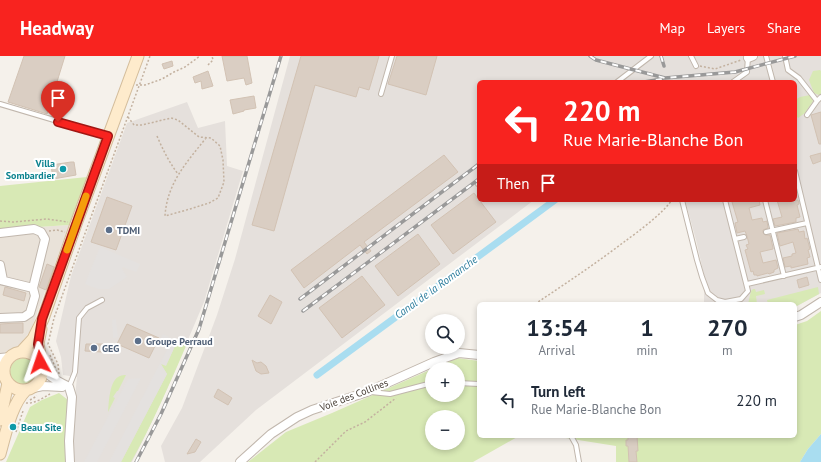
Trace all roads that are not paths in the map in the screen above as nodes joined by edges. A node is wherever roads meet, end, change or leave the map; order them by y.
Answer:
1 (138, 56) edge
2 (392, 56) edge
3 (651, 56) edge
4 (691, 56) edge
5 (766, 56) edge
6 (785, 56) edge
7 (750, 57) edge
8 (696, 66) road end
9 (620, 80) edge
10 (736, 80) edge
11 (772, 80) edge
12 (380, 94) dead end
13 (821, 97) edge
14 (817, 101) junction
15 (0, 104) edge
16 (807, 115) dead end
17 (105, 135) junction
18 (797, 180) edge
19 (682, 202) edge
20 (726, 202) edge
21 (766, 202) edge
22 (807, 223) junction
23 (773, 231) junction
24 (766, 232) dead end
25 (0, 233) edge
26 (744, 237) dead end
27 (735, 239) junction
28 (0, 265) edge
29 (820, 267) edge
30 (784, 276) junction
31 (1, 280) edge
32 (821, 280) edge
33 (746, 284) junction
34 (33, 288) junction
35 (742, 298) junction
36 (102, 300) dead end
37 (720, 302) edge
38 (725, 302) edge
39 (744, 302) edge
40 (821, 302) edge
41 (797, 316) edge
42 (0, 318) edge
43 (42, 319) junction
44 (22, 351) junction
45 (477, 355) edge
46 (5, 358) edge
47 (42, 366) junction
48 (2, 370) edge
49 (8, 383) junction
50 (465, 383) edge
51 (57, 384) junction
52 (477, 384) edge
53 (425, 385) edge
54 (69, 387) junction
55 (29, 389) junction
56 (367, 392) junction
57 (0, 420) edge
58 (572, 438) edge
59 (0, 454) edge
60 (70, 462) edge
61 (240, 462) edge
62 (579, 462) edge

1 - 17 street
2 - 12 lane
3 - 9 lane
4 - 8 lane
5 - 11 lane
6 - 14 lane
7 - 10 lane
13 - 14 lane
14 - 16 lane
15 - 17 lane
17 - 43 street
18 - 22 lane
19 - 37 lane
20 - 27 lane
21 - 23 lane
22 - 23 lane
22 - 29 lane
23 - 24 lane
23 - 30 lane
25 - 34 street
26 - 27 lane
27 - 33 lane
28 - 31 street
29 - 30 lane
29 - 32 lane
30 - 33 lane
31 - 34 street
33 - 35 lane
34 - 42 street
35 - 38 lane
35 - 39 lane
36 - 54 lane
40 - 41 street
43 - 44 street
43 - 47 street
44 - 46 street
44 - 47 street
45 - 56 street, Voie des Collines
46 - 48 street
47 - 51 street
47 - 55 street
48 - 49 street
49 - 55 street
49 - 57 street
50 - 52 lane
51 - 54 street
51 - 55 street
53 - 56 lane
54 - 60 street
55 - 59 street
56 - 61 street, Voie des Collines
58 - 62 lane

